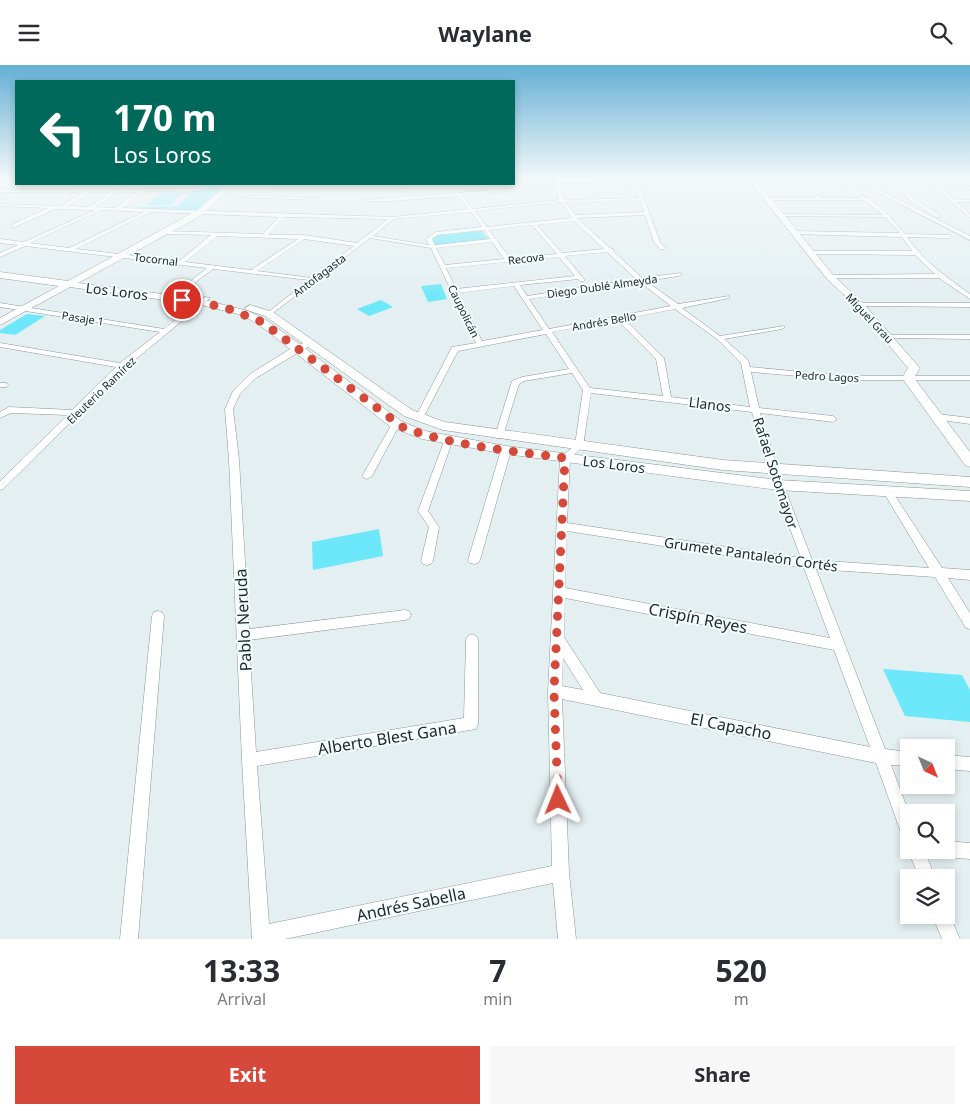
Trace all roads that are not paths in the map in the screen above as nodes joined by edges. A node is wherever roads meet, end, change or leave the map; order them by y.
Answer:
1 (27, 220) edge
2 (78, 220) edge
3 (131, 220) edge
4 (188, 220) edge
5 (279, 220) edge
6 (391, 220) edge
7 (480, 220) edge
8 (560, 220) edge
9 (577, 220) edge
10 (649, 220) edge
11 (784, 220) edge
12 (890, 220) edge
13 (934, 220) edge
14 (946, 220) edge
15 (534, 223) junction
16 (13, 226) dead end
17 (486, 228) junction
18 (166, 232) junction
19 (794, 233) junction
20 (216, 234) junction
21 (903, 234) junction
22 (970, 234) edge
23 (264, 236) junction
24 (949, 236) dead end
25 (304, 237) junction
26 (371, 237) junction
27 (970, 238) edge
28 (494, 240) junction
29 (0, 241) edge
30 (25, 243) junction
31 (358, 245) junction
32 (432, 247) junction
33 (662, 248) dead end
34 (70, 249) junction
35 (610, 250) junction
36 (810, 253) junction
37 (916, 253) junction
38 (560, 254) junction
39 (0, 255) edge
40 (124, 255) junction
41 (508, 260) junction
42 (181, 262) junction
43 (213, 266) junction
44 (442, 267) junction
45 (0, 270) edge
46 (253, 271) junction
47 (0, 275) edge
48 (679, 275) dead end
49 (940, 276) junction
50 (578, 277) junction
51 (830, 277) junction
52 (311, 279) junction
53 (642, 281) junction
54 (72, 283) junction
55 (516, 284) junction
56 (589, 288) junction
57 (455, 291) junction
58 (179, 293) junction
59 (727, 297) dead end
60 (970, 297) edge
61 (525, 298) junction
62 (204, 300) junction
63 (0, 305) edge
64 (860, 305) junction
65 (970, 305) edge
66 (676, 307) junction
67 (24, 309) junction
68 (269, 314) junction
69 (619, 318) junction
70 (0, 322) edge
71 (782, 327) dead end
72 (166, 331) junction
73 (548, 331) junction
74 (888, 337) junction
75 (970, 337) edge
76 (718, 338) junction
77 (480, 344) junction
78 (0, 345) edge
79 (304, 345) junction
80 (122, 366) junction
81 (748, 369) junction
82 (574, 370) junction
83 (908, 378) junction
84 (970, 379) edge
85 (587, 390) junction
86 (667, 399) junction
87 (755, 409) junction
88 (77, 413) junction
89 (0, 415) edge
90 (938, 417) junction
91 (419, 418) junction
92 (833, 419) dead end
93 (970, 421) edge
94 (396, 424) junction
95 (499, 435) junction
96 (449, 439) junction
97 (579, 446) junction
98 (506, 451) junction
99 (565, 458) junction
100 (970, 462) edge
101 (772, 470) junction
102 (367, 476) dead end
103 (970, 482) edge
104 (778, 485) junction
105 (0, 487) edge
106 (889, 493) junction
107 (970, 496) edge
108 (562, 526) junction
109 (474, 560) dead end
110 (426, 561) dead end
111 (808, 564) junction
112 (939, 573) junction
113 (970, 575) edge
114 (559, 592) junction
115 (405, 615) dead end
116 (158, 616) dead end
117 (970, 625) edge
118 (244, 635) junction
119 (557, 638) junction
120 (472, 640) dead end
121 (838, 645) junction
122 (554, 691) junction
123 (596, 699) junction
124 (879, 756) junction
125 (900, 758) edge
126 (249, 760) junction
127 (955, 763) edge
128 (970, 764) edge
129 (900, 809) edge
130 (955, 850) edge
131 (970, 851) edge
132 (561, 873) junction
133 (945, 924) edge
134 (261, 937) edge
135 (129, 939) edge
136 (567, 939) edge
137 (951, 939) edge

1 - 16 street
2 - 30 street
3 - 34 street
4 - 18 main road
5 - 23 street
6 - 26 street, Antofagasta
7 - 17 street
8 - 15 street
9 - 35 street
10 - 33 street
11 - 19 main road, Miguel Grau
12 - 21 street
13 - 27 street
14 - 22 street
15 - 17 street
15 - 38 street
17 - 28 street
17 - 32 street, Caupolicán
18 - 20 street
18 - 40 main road
19 - 21 street
19 - 36 main road, Miguel Grau
20 - 23 street
20 - 42 street
21 - 24 street
21 - 37 street
23 - 25 street
25 - 31 street
25 - 46 street
26 - 31 street, Antofagasta
26 - 32 street
28 - 32 street
28 - 41 street
29 - 30 street, Tocornal
30 - 34 street, Tocornal
30 - 39 street
31 - 52 street, Antofagasta
32 - 44 street, Caupolicán
34 - 40 street, Tocornal
35 - 38 street, Recova
35 - 53 street
36 - 37 street
36 - 51 main road, Miguel Grau
37 - 49 street
38 - 41 street, Recova
38 - 50 street
40 - 42 street, Tocornal
40 - 54 main road
41 - 44 street, Recova
42 - 43 street, Tocornal
43 - 46 street, Tocornal
43 - 58 street
44 - 57 street, Caupolicán
45 - 54 main road, Los Loros
46 - 52 street, Tocornal
47 - 54 main road, Los Loros
48 - 53 street, Diego Dublé Almeyda
49 - 51 street
49 - 60 street
50 - 55 street, Diego Dublé Almeyda
50 - 56 street
51 - 64 main road, Miguel Grau
52 - 68 street, Antofagasta
53 - 56 street, Diego Dublé Almeyda
53 - 66 street
54 - 58 main road, Los Loros
54 - 62 main road, Los Loros
54 - 67 main road
55 - 57 street, Diego Dublé Almeyda
55 - 61 street
56 - 61 street, Diego Dublé Almeyda
57 - 77 street, Caupolicán
58 - 62 main road, Los Loros
59 - 66 street, Andrés Bello
61 - 73 street
62 - 68 main road, Los Loros
62 - 72 street, Eleuterio Ramírez
62 - 79 main road, Los Loros
63 - 67 street, Pasaje 1
64 - 65 street
64 - 74 main road, Miguel Grau
66 - 69 street, Andrés Bello
66 - 76 street
67 - 70 main road
67 - 72 street, Pasaje 1
68 - 79 main road, Los Loros
69 - 73 street, Andrés Bello
69 - 86 street
71 - 76 street
72 - 80 street, Eleuterio Ramírez
73 - 77 street, Andrés Bello
73 - 82 street
74 - 75 street
74 - 83 main road, Miguel Grau
76 - 81 street
77 - 91 street, Caupolicán
78 - 80 street
79 - 91 main road, Los Loros
79 - 94 main road, Los Loros
79 - 118 street, Pablo Neruda
80 - 88 street, Eleuterio Ramírez
81 - 83 street, Pedro Lagos
81 - 87 street, Rafael Sotomayor
82 - 85 street
82 - 95 street
83 - 84 street, Pedro Lagos
83 - 90 main road
85 - 86 street, Llanos
85 - 97 street
86 - 87 street, Llanos
87 - 92 street, Llanos
87 - 101 street, Rafael Sotomayor
88 - 89 street
88 - 105 street, Eleuterio Ramírez
90 - 93 street
90 - 100 main road
91 - 95 main road, Los Loros
94 - 96 main road, Los Loros
94 - 102 street
95 - 97 main road, Los Loros
96 - 98 main road, Los Loros
96 - 110 street
97 - 99 street
97 - 101 main road, Los Loros
98 - 99 main road, Los Loros
98 - 109 street
99 - 104 main road, Los Loros
99 - 108 street
101 - 103 main road, Los Loros
101 - 104 street, Rafael Sotomayor
104 - 106 main road, Los Loros
104 - 111 street, Rafael Sotomayor
106 - 107 main road, Los Loros
106 - 112 street
108 - 111 street, Grumete Pantaleón Cortés
108 - 114 street
111 - 112 street, Grumete Pantaleón Cortés
111 - 121 street, Rafael Sotomayor
112 - 113 street, Grumete Pantaleón Cortés
112 - 117 street
114 - 119 street
114 - 121 street, Crispín Reyes
115 - 118 street
116 - 135 street
118 - 126 street, Pablo Neruda
119 - 122 street
119 - 123 street
120 - 126 street, Alberto Blest Gana
121 - 124 street, Rafael Sotomayor
122 - 123 street, El Capacho
122 - 132 street
123 - 124 street, El Capacho
124 - 125 street, El Capacho
124 - 129 street, Rafael Sotomayor
126 - 134 street, Pablo Neruda
127 - 128 street
130 - 131 street
132 - 134 street, Andrés Sabella
132 - 136 street
133 - 137 street

